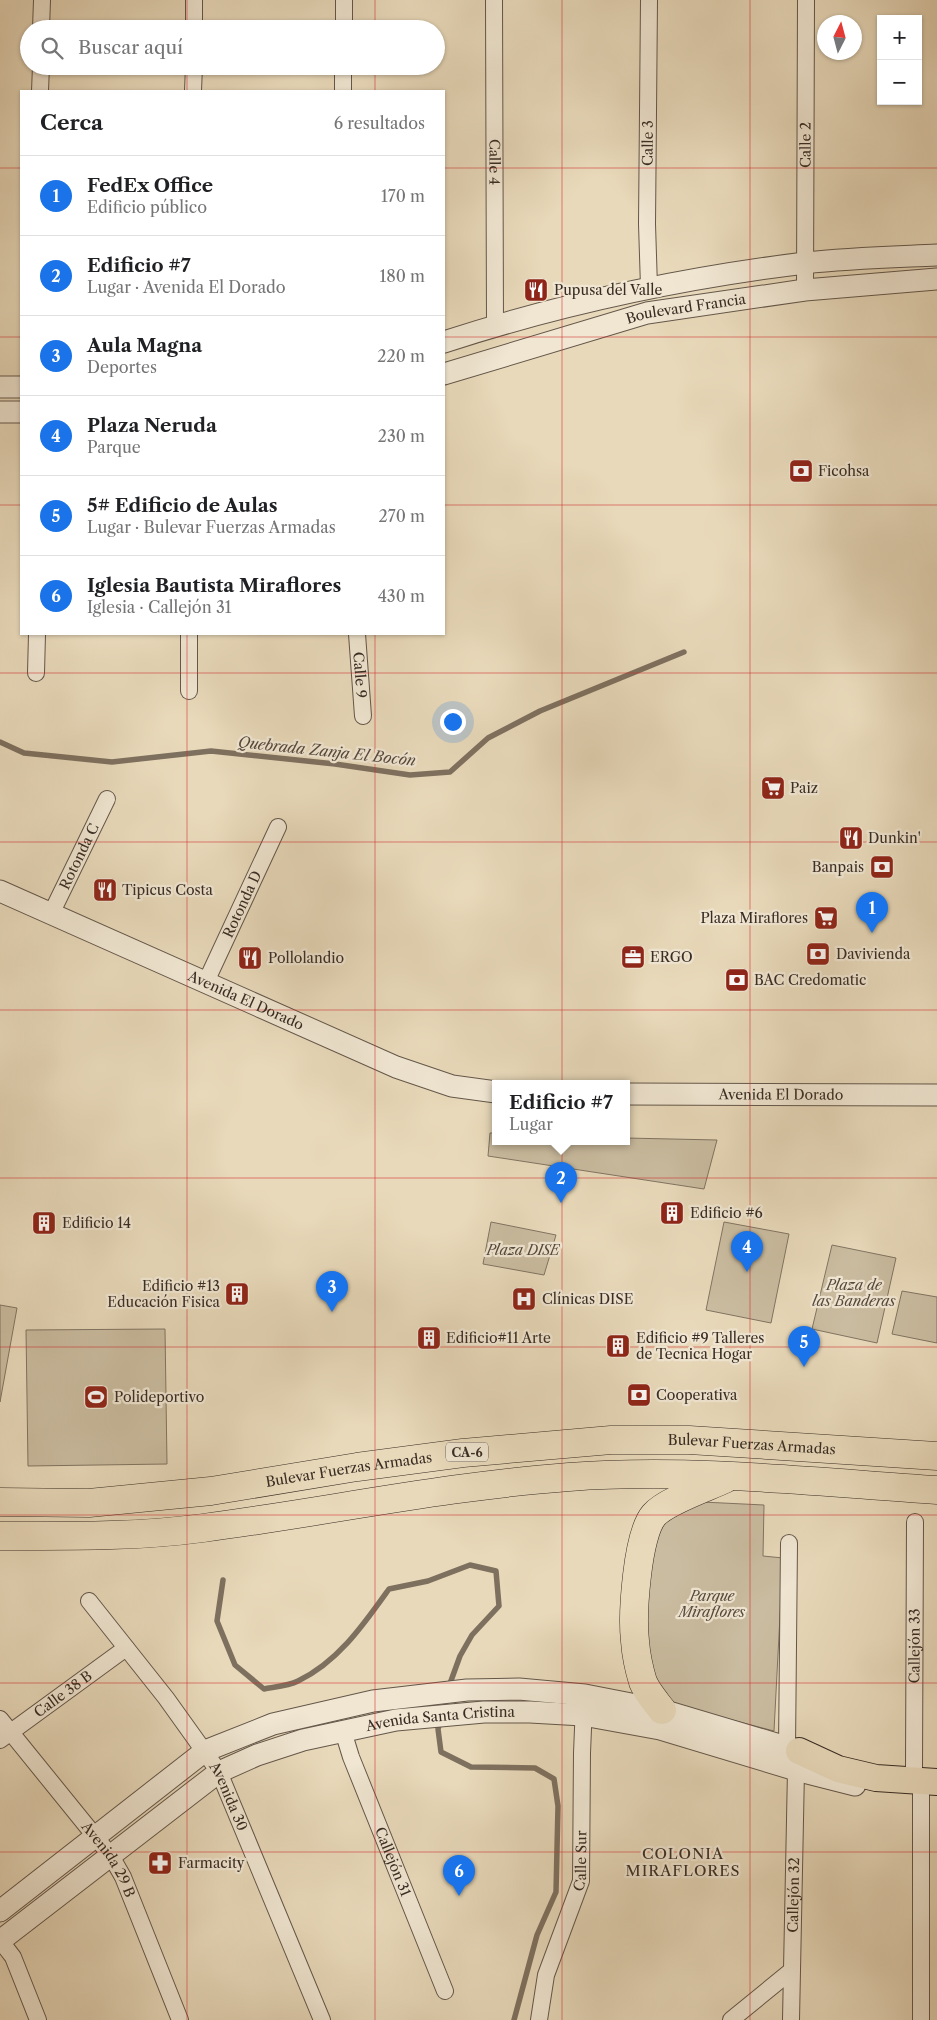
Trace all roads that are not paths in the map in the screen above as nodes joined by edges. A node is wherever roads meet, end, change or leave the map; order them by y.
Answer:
1 (42, 0) edge
2 (194, 0) edge
3 (344, 0) edge
4 (494, 0) edge
5 (649, 0) edge
6 (806, 0) edge
7 (41, 20) edge
8 (194, 20) edge
9 (344, 20) edge
10 (41, 75) edge
11 (194, 75) edge
12 (343, 75) edge
13 (40, 90) edge
14 (193, 90) edge
15 (343, 90) edge
16 (937, 255) edge
17 (806, 263) junction
18 (937, 279) edge
19 (649, 287) junction
20 (805, 290) junction
21 (495, 326) junction
22 (445, 342) edge
23 (445, 374) edge
24 (0, 387) edge
25 (20, 387) edge
26 (0, 412) edge
27 (20, 412) edge
28 (37, 635) edge
29 (189, 635) edge
30 (357, 635) edge
31 (36, 673) dead end
32 (189, 691) dead end
33 (364, 716) dead end
34 (107, 799) dead end
35 (278, 827) dead end
36 (0, 891) edge
37 (51, 914) junction
38 (205, 984) junction
39 (492, 1091) edge
40 (630, 1094) edge
41 (937, 1094) edge
42 (931, 1454) edge
43 (730, 1476) junction
44 (937, 1490) edge
45 (0, 1502) edge
46 (915, 1522) dead end
47 (0, 1536) edge
48 (789, 1544) dead end
49 (89, 1601) dead end
50 (126, 1648) junction
51 (584, 1705) junction
52 (661, 1720) junction
53 (3, 1730) edge
54 (343, 1732) junction
55 (205, 1751) junction
56 (794, 1756) junction
57 (914, 1770) junction
58 (937, 1771) edge
59 (220, 1772) junction
60 (932, 1789) edge
61 (95, 1837) junction
62 (111, 1856) junction
63 (0, 1911) edge
64 (0, 1940) edge
65 (791, 1971) junction
66 (445, 1991) dead end
67 (38, 2020) edge
68 (180, 2020) edge
69 (322, 2020) edge
70 (539, 2020) edge
71 (731, 2020) edge
72 (790, 2020) edge
73 (921, 2020) edge

1 - 7 street
2 - 8 street
3 - 9 street
4 - 21 street, Calle 4
5 - 19 street, Calle 3
6 - 17 street, Calle 2
10 - 13 street
11 - 14 street
12 - 15 street
16 - 17 street, Boulevard Francia
17 - 19 street, Boulevard Francia
17 - 20 street, Calle 2
18 - 20 street, Boulevard Francia
19 - 21 street, Boulevard Francia
20 - 23 street, Boulevard Francia
21 - 22 street, Boulevard Francia
24 - 25 street
26 - 27 street
28 - 31 street
29 - 32 street
30 - 33 street, Calle 9
34 - 37 street, Rotonda C
35 - 38 street, Rotonda D
36 - 37 street, Avenida El Dorado
37 - 38 street, Avenida El Dorado
38 - 39 street, Avenida El Dorado
40 - 41 street, Avenida El Dorado
42 - 45 highway, Bulevar Fuerzas Armadas / CA-6
43 - 44 highway
43 - 47 highway
43 - 52 highway
46 - 57 street, Callejón 33
48 - 56 street, Callejón 32
49 - 50 street, Avenida 30
50 - 53 street, Calle 38 B
50 - 55 street, Avenida 30
51 - 52 street, Avenida Santa Cristina
51 - 54 street, Avenida Santa Cristina
51 - 55 street, Avenida Santa Cristina
51 - 70 street, Calle Sur
52 - 56 street, Avenida Santa Cristina
53 - 61 street, Avenida 29 B
54 - 59 street, Avenida Santa Cristina
54 - 66 street, Callejón 31
55 - 59 street, Avenida 30
55 - 61 street, Avenida Santa Cristina
56 - 57 street, Avenida Santa Cristina
56 - 60 main road
56 - 60 street, Avenida Santa Cristina
56 - 65 street, Callejón 32
57 - 58 street, Avenida Santa Cristina
59 - 62 street, Avenida Santa Cristina
59 - 69 street, Avenida 30
60 - 73 street
61 - 62 street, Avenida 29 B
61 - 63 street, Avenida Santa Cristina
62 - 64 street, Avenida Santa Cristina
62 - 68 street, Avenida 29 B
64 - 67 street
65 - 71 street
65 - 72 street, Callejón 32

